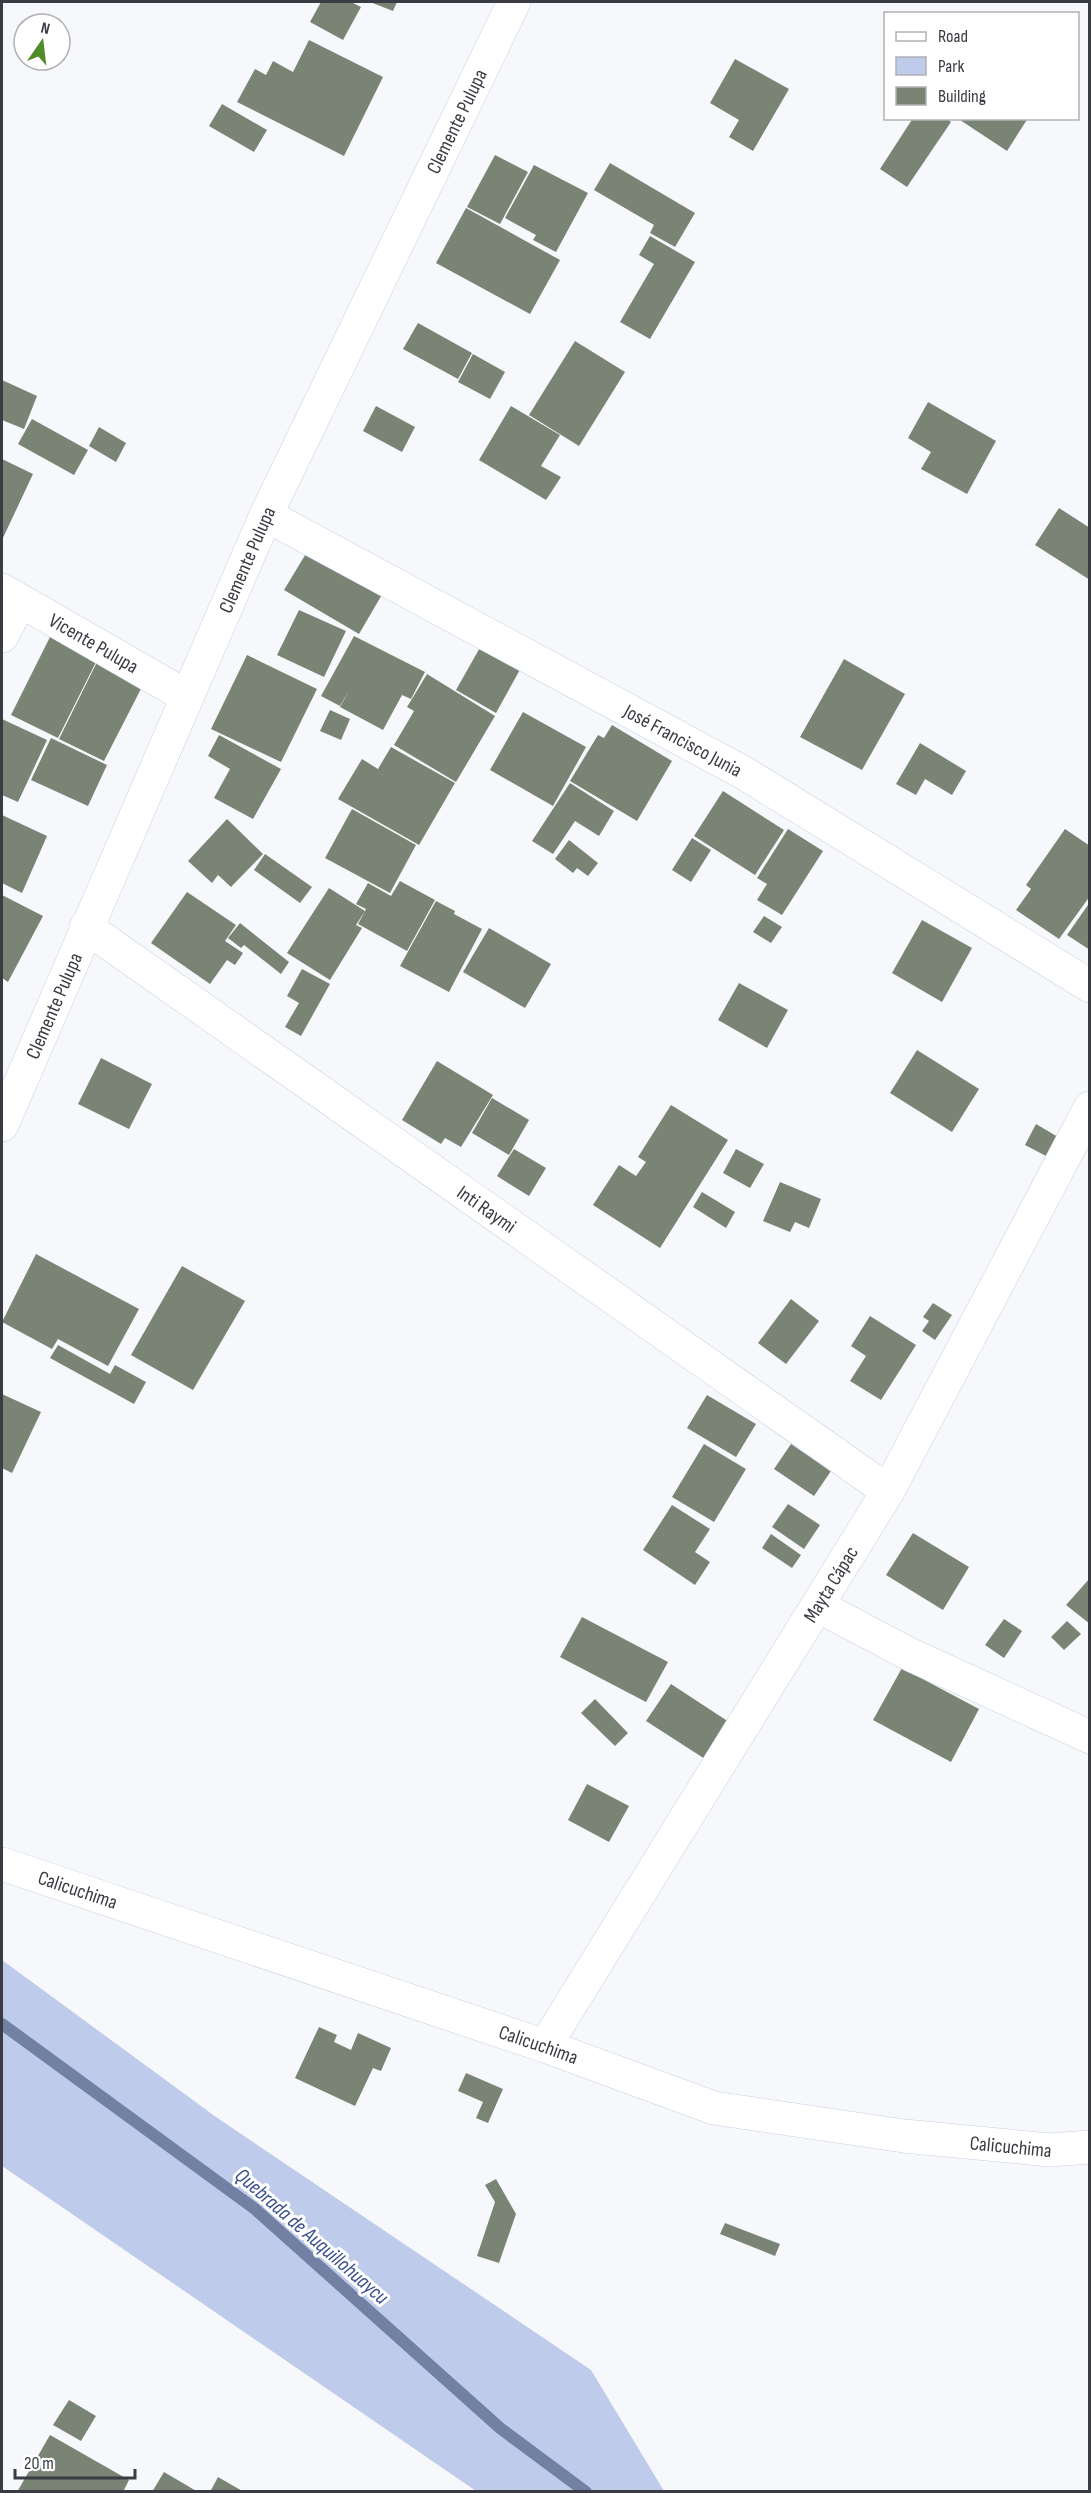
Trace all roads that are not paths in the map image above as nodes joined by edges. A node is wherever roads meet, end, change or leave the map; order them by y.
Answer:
1 (514, 2) edge
2 (266, 515) junction
3 (11, 595) edge
4 (2, 636) edge
5 (186, 696) junction
6 (86, 927) junction
7 (1089, 986) edge
8 (1089, 1108) edge
9 (2, 1125) edge
10 (888, 1491) junction
11 (818, 1606) junction
12 (1089, 1737) edge
13 (2, 1864) edge
14 (545, 2046) junction
15 (1089, 2147) edge

1 - 2 street, Clemente Pulupa
2 - 5 street, Clemente Pulupa
2 - 7 street, José Francisco Junia
3 - 4 street
3 - 5 street, Vicente Pulupa
5 - 6 street, Clemente Pulupa
6 - 9 street, Clemente Pulupa
6 - 10 street, Inti Raymi
8 - 10 street, Mayta Cápac
10 - 11 street, Mayta Cápac
11 - 12 street
11 - 14 street, Mayta Cápac
13 - 14 street, Calicuchima
14 - 15 street, Calicuchima

